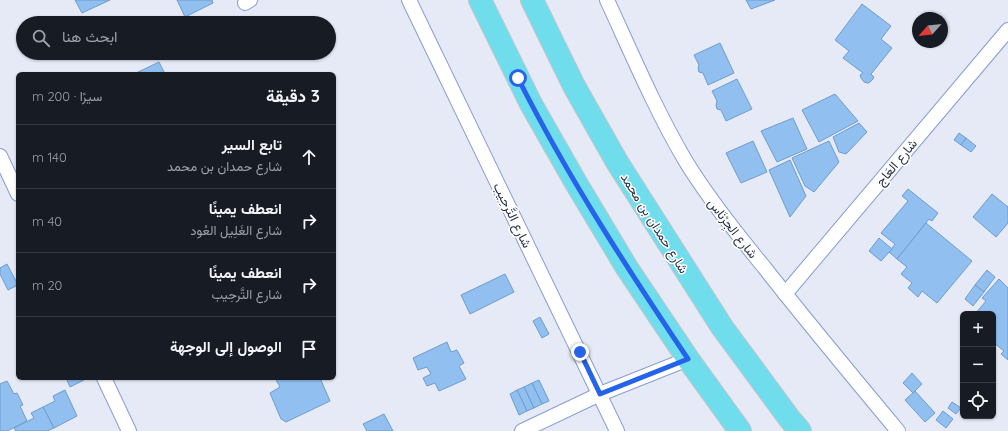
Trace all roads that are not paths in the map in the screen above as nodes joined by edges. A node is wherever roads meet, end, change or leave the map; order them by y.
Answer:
1 (409, 0) edge
2 (480, 0) edge
3 (532, 0) edge
4 (608, 0) edge
5 (1008, 30) edge
6 (0, 156) edge
7 (16, 190) edge
8 (784, 294) junction
9 (688, 359) junction
10 (105, 380) edge
11 (600, 394) junction
12 (129, 431) edge
13 (522, 431) edge
14 (617, 431) edge
15 (740, 431) edge
16 (800, 431) edge
17 (898, 431) edge

1 - 11 street, شارع التَّرحِيب
2 - 9 main road
3 - 16 main road, شارع حمدان بن محمد
4 - 8 street, شارع الجِرْنَاس
5 - 8 street, شارع العَاج
6 - 7 street
8 - 17 street, شارع الجِرْنَاس
9 - 11 street
9 - 15 main road
10 - 12 street
11 - 13 street
11 - 14 street, شارع التَّرحِيب

